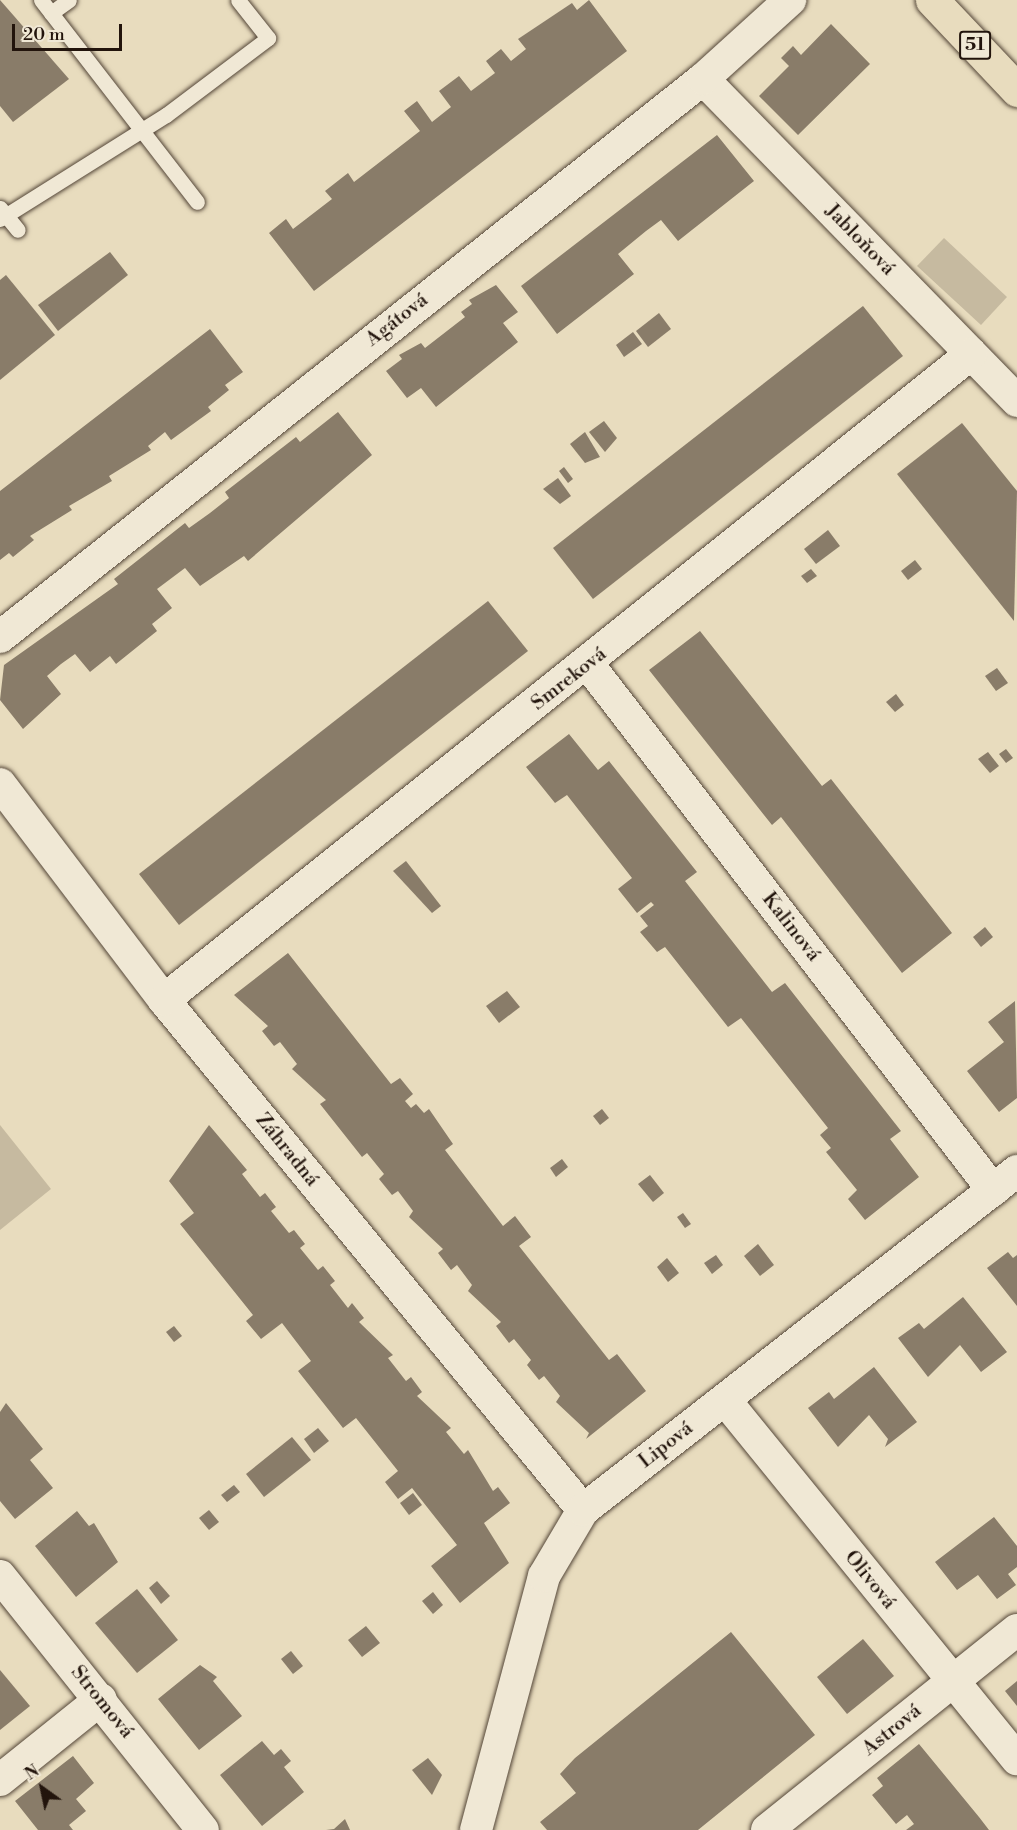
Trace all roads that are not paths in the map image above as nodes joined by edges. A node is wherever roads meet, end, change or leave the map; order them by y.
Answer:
1 (41, 0) edge
2 (69, 0) edge
3 (238, 0) edge
4 (790, 0) edge
5 (932, 0) edge
6 (51, 13) junction
7 (703, 78) junction
8 (1017, 90) edge
9 (142, 130) junction
10 (198, 201) dead end
11 (2, 214) edge
12 (18, 230) dead end
13 (970, 354) junction
14 (1017, 401) edge
15 (0, 637) edge
16 (588, 664) junction
17 (0, 784) edge
18 (164, 1000) junction
19 (1005, 1181) edge
20 (725, 1400) junction
21 (583, 1510) junction
22 (0, 1576) edge
23 (1017, 1630) edge
24 (952, 1683) junction
25 (101, 1699) junction
26 (1017, 1759) edge
27 (0, 1780) edge
28 (203, 1830) edge
29 (476, 1830) edge
30 (767, 1830) edge

1 - 6 lane
2 - 6 lane
3 - 9 lane
4 - 7 street, Agátová
5 - 8 main road, 51
6 - 9 lane
7 - 13 street, Jabloňová
7 - 15 street, Agátová
9 - 10 lane
9 - 11 lane
11 - 12 lane
13 - 14 street, Jabloňová
13 - 16 street, Smreková
16 - 18 street, Smreková
16 - 19 street, Kalinová
17 - 18 street, Záhradná
18 - 21 street, Záhradná
19 - 20 street, Lipová
20 - 21 street, Lipová
20 - 24 street, Olivová
21 - 29 street, Lipová
22 - 25 street, Stromová
23 - 24 street, Astrová
24 - 26 street, Olivová
24 - 30 street, Astrová
25 - 27 street
25 - 28 street, Stromová

